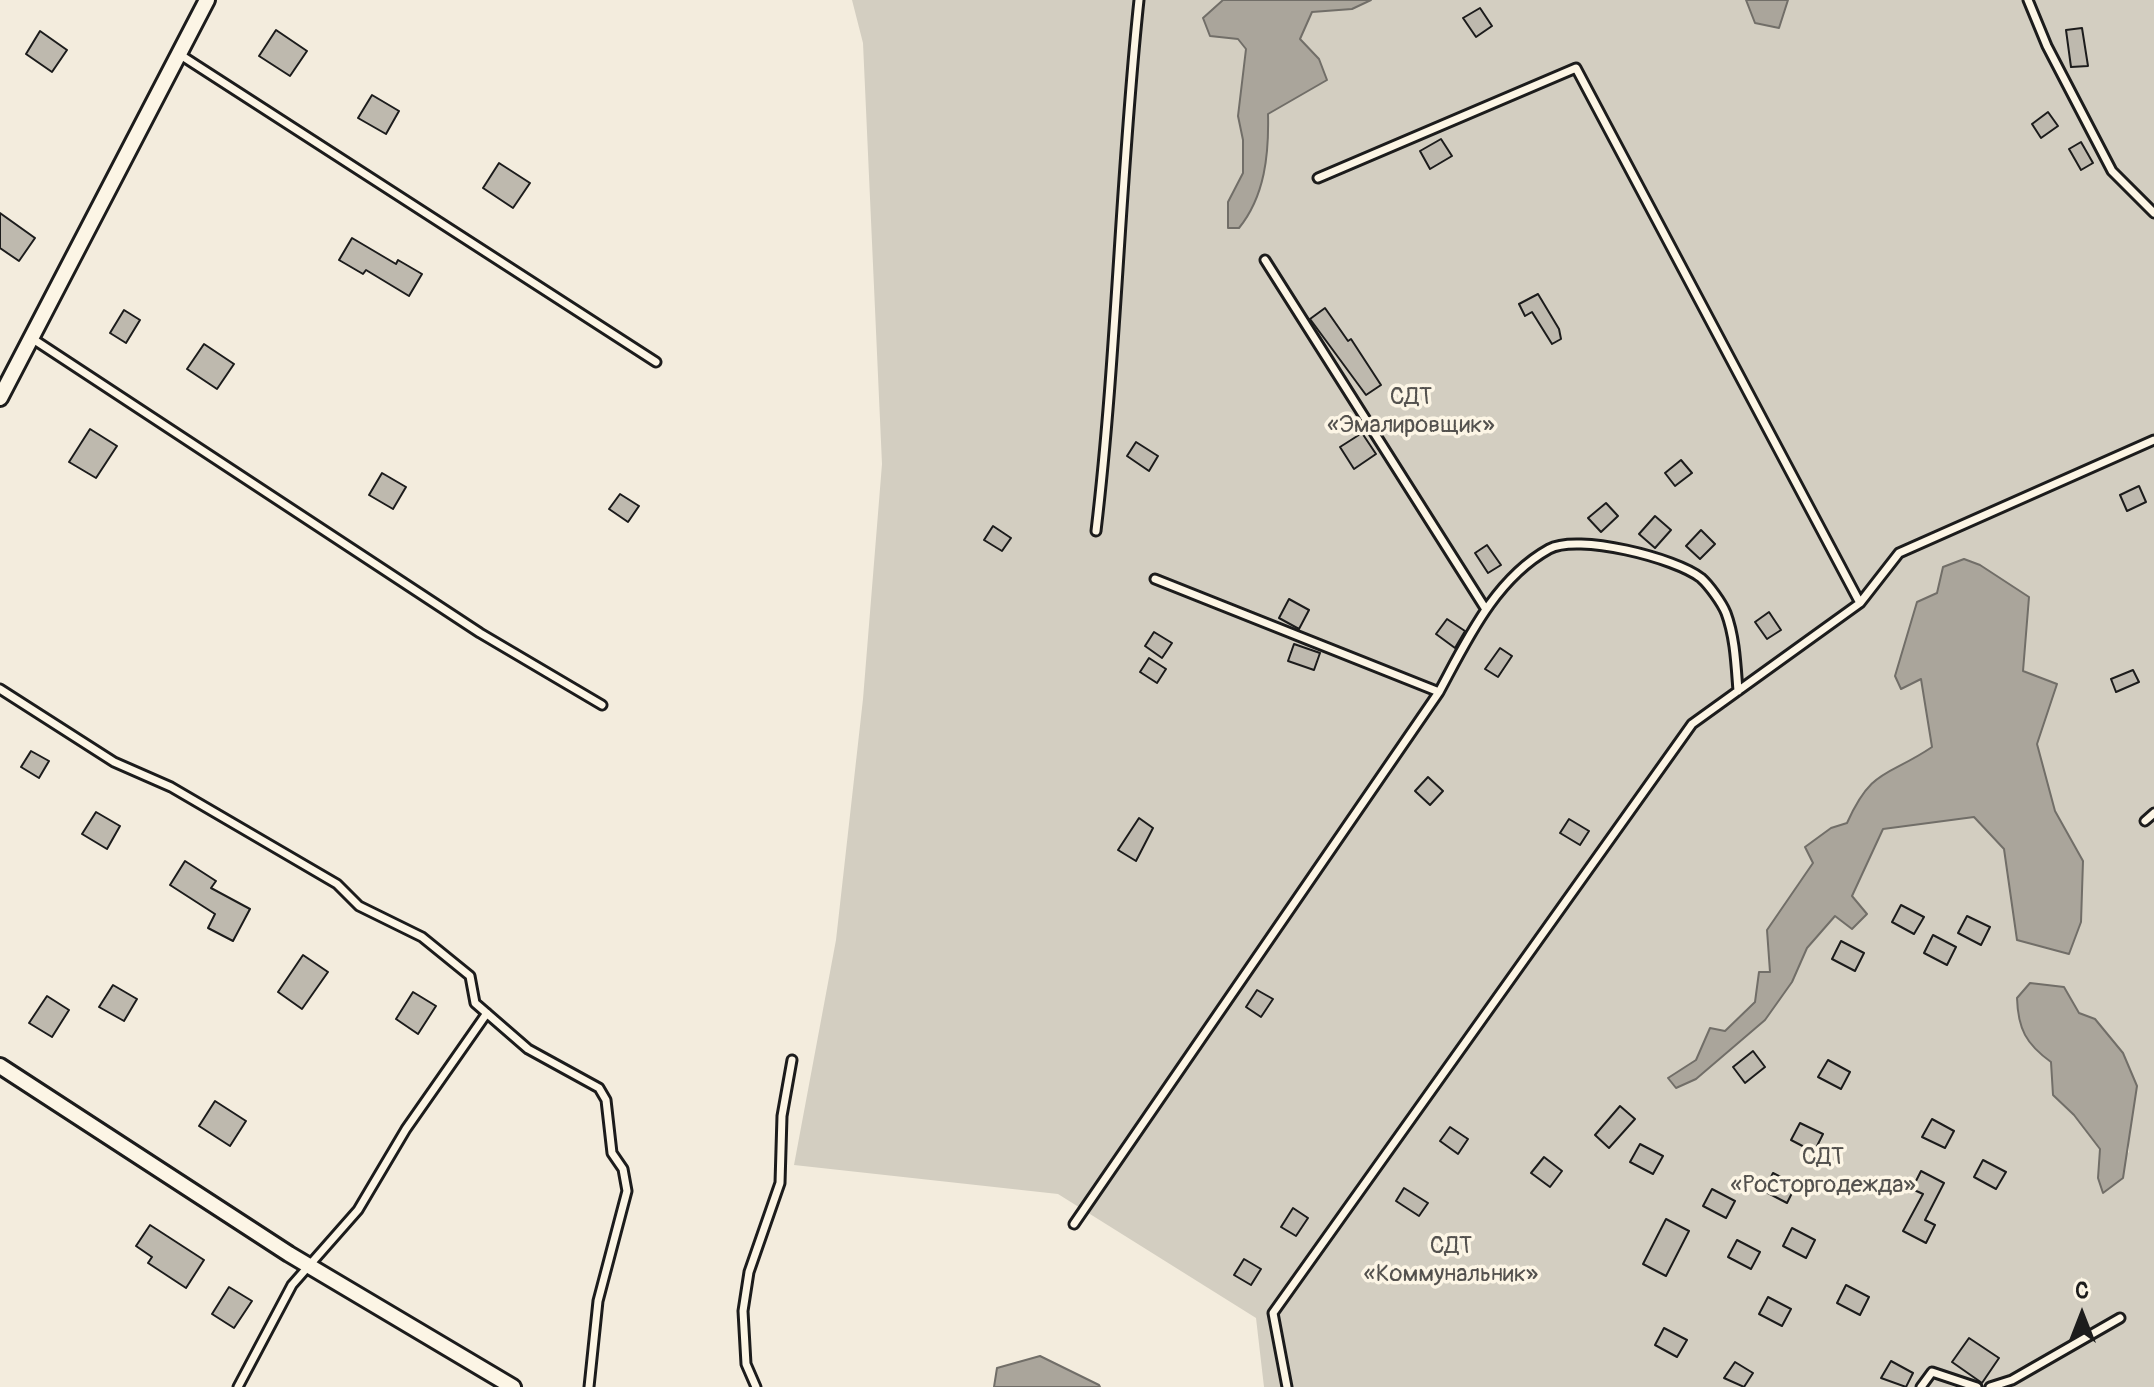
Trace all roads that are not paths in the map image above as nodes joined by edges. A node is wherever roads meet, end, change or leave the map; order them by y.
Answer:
1 (207, 0) edge
2 (1139, 0) edge
3 (2028, 0) edge
4 (179, 54) junction
5 (1318, 178) dead end
6 (2154, 213) edge
7 (1265, 260) dead end
8 (33, 339) junction
9 (656, 362) dead end
10 (0, 398) edge
11 (2154, 440) edge
12 (1096, 531) dead end
13 (1155, 579) dead end
14 (1860, 603) junction
15 (1485, 608) junction
16 (0, 689) edge
17 (1738, 691) junction
18 (1439, 692) junction
19 (602, 705) dead end
20 (2154, 813) edge
21 (2145, 821) dead end
22 (487, 1013) junction
23 (792, 1060) dead end
24 (0, 1066) edge
25 (1074, 1224) dead end
26 (312, 1266) junction
27 (2120, 1318) dead end
28 (238, 1387) edge
29 (513, 1387) edge
30 (589, 1387) edge
31 (756, 1387) edge
32 (1287, 1387) edge
33 (1921, 1387) edge
34 (1977, 1387) edge
35 (1990, 1387) edge

1 - 4 street
2 - 12 lane
3 - 6 lane
4 - 8 street
4 - 9 lane
5 - 14 lane
7 - 15 lane
8 - 10 street
8 - 19 lane
11 - 14 lane
13 - 18 lane
14 - 17 lane
15 - 17 lane
15 - 18 lane
16 - 22 lane
17 - 32 lane
18 - 25 lane
20 - 21 lane
22 - 26 lane
22 - 30 lane
23 - 31 lane
24 - 26 street
26 - 28 lane
26 - 29 street
27 - 35 lane
33 - 34 lane

